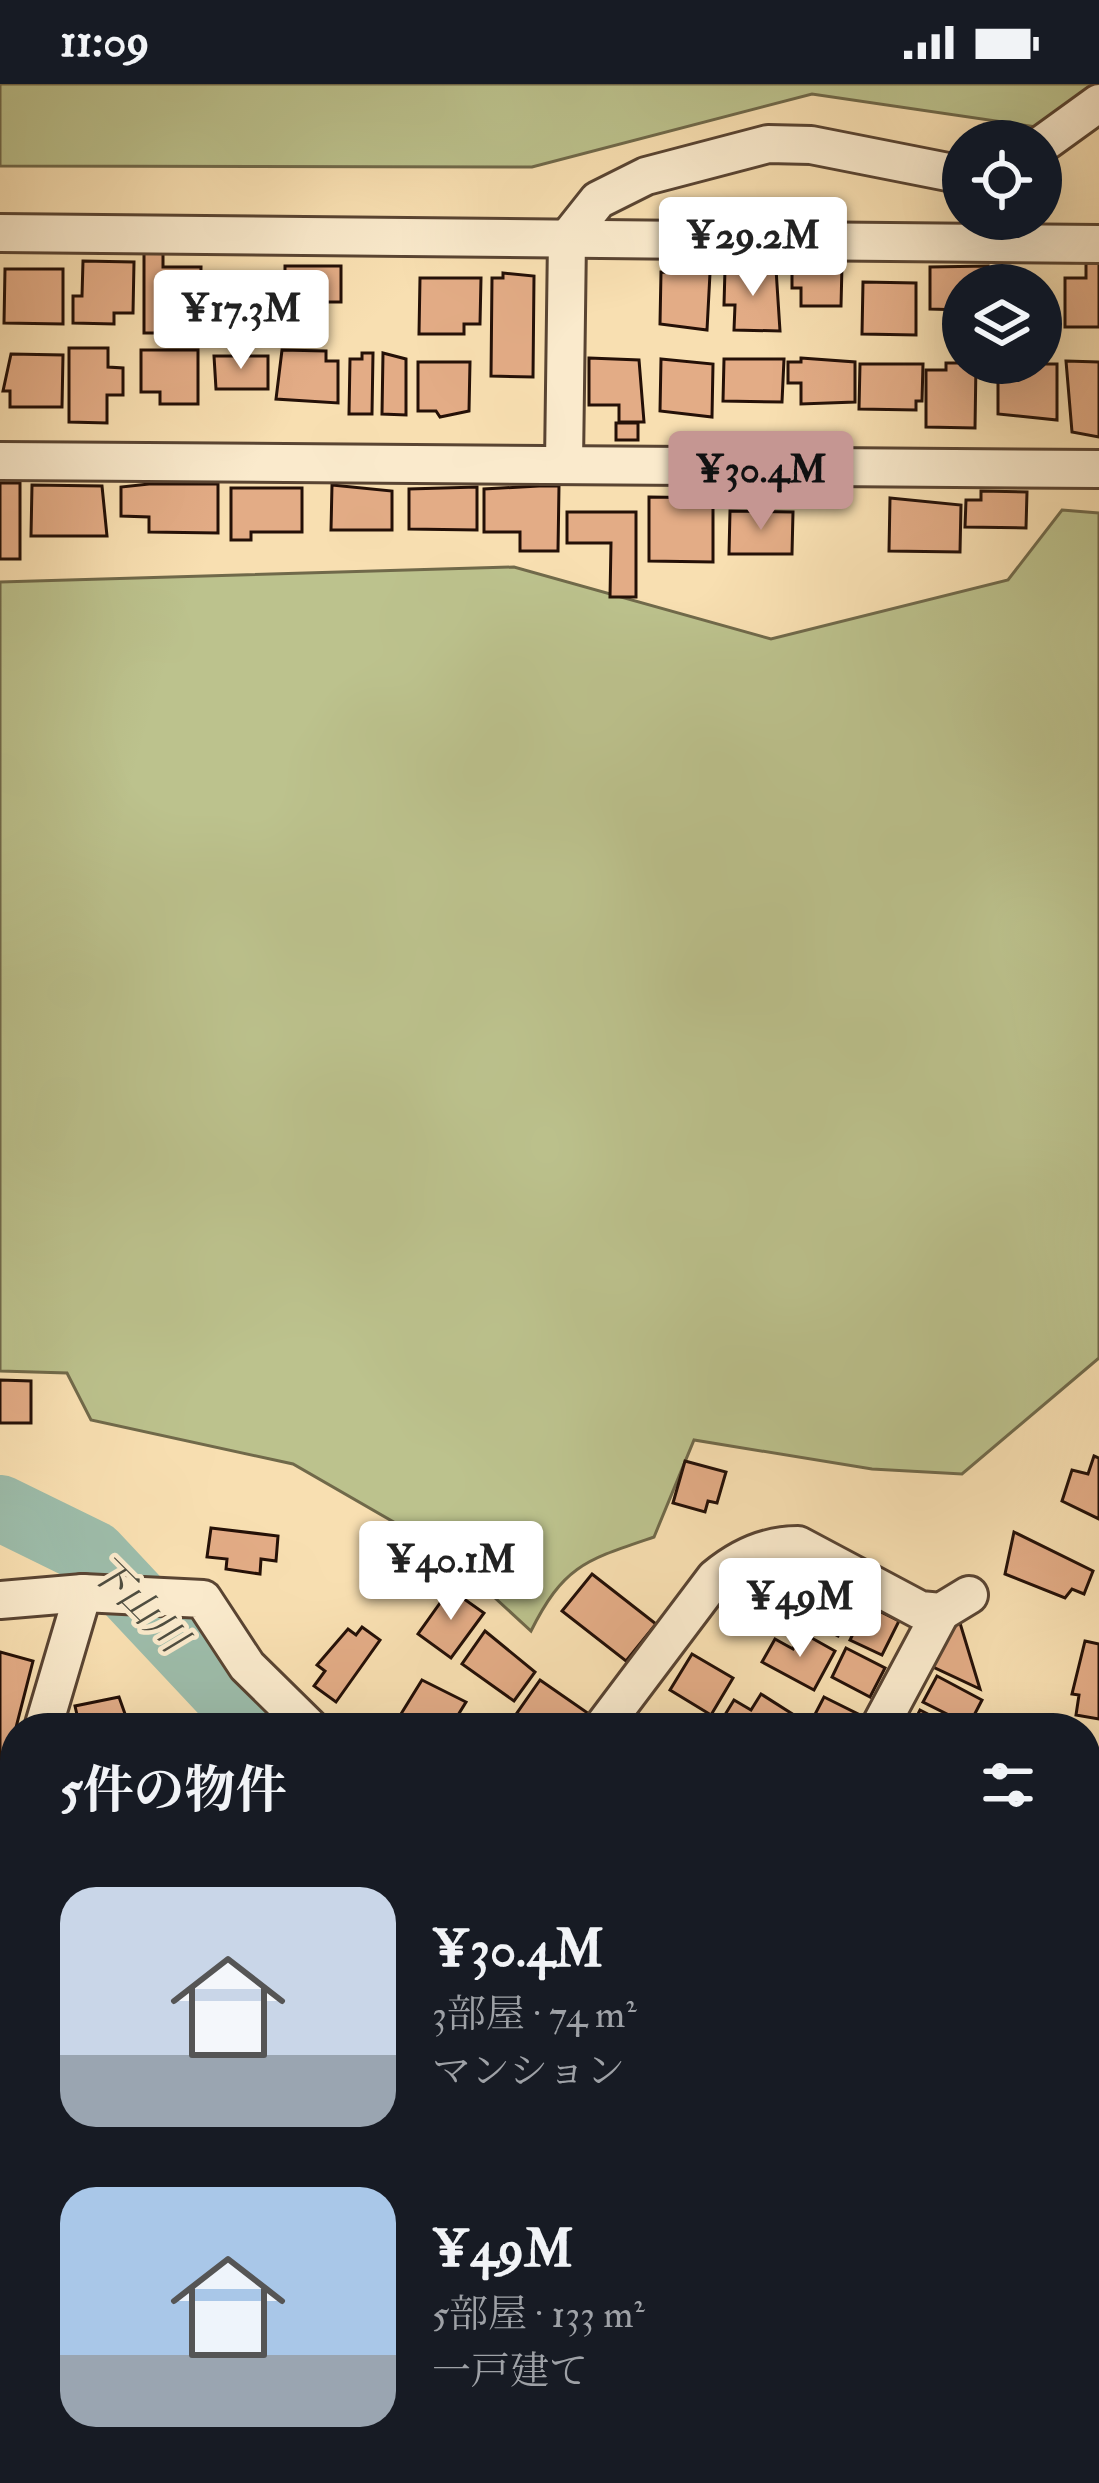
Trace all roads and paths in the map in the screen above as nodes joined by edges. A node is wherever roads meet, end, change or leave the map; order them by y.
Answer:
1 (1099, 103) edge
2 (1062, 130) edge
3 (942, 172) edge
4 (0, 233) edge
5 (567, 239) junction
6 (1099, 244) edge
7 (0, 461) edge
8 (564, 464) junction
9 (1099, 470) edge
10 (92, 1594) junction
11 (0, 1600) edge
12 (48, 1713) edge
13 (295, 1713) edge
14 (613, 1713) edge
15 (889, 1713) edge

1 - 2 street
3 - 5 street
4 - 5 street
5 - 6 street
5 - 8 street
7 - 8 street
8 - 9 street
10 - 11 street
10 - 12 street
10 - 13 street
14 - 15 street

